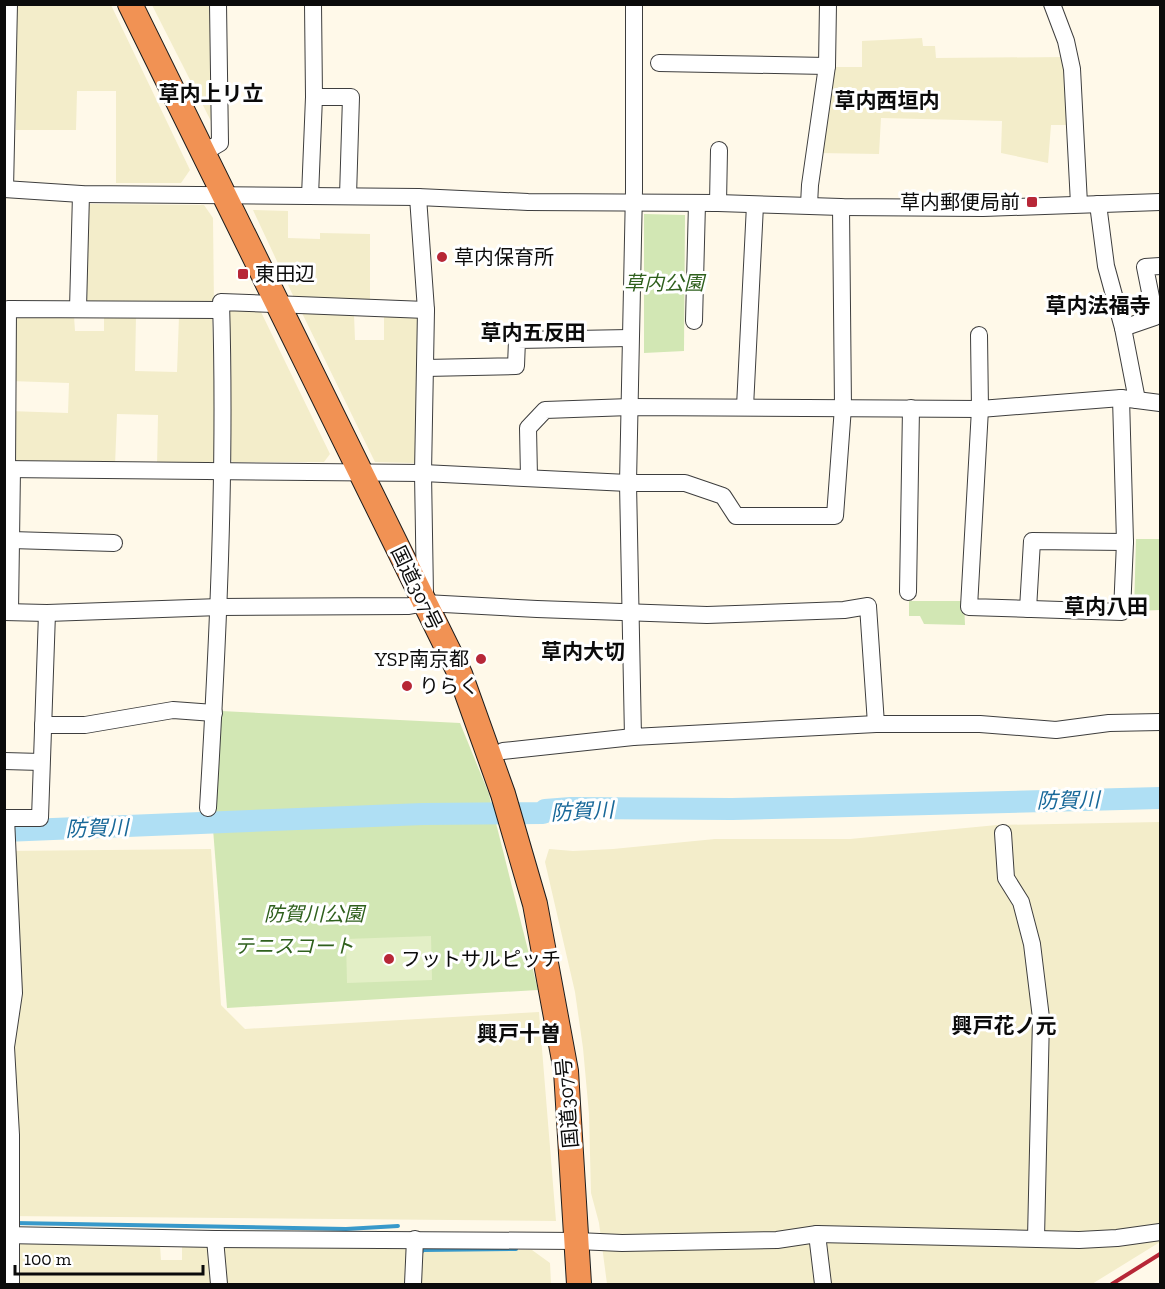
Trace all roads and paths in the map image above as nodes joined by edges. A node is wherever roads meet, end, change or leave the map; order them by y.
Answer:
1 (9, 4) edge
2 (130, 4) edge
3 (218, 4) edge
4 (313, 4) edge
5 (634, 4) edge
6 (828, 4) edge
7 (1052, 4) edge
8 (660, 63) dead end
9 (826, 66) junction
10 (314, 97) junction
11 (719, 150) dead end
12 (203, 153) junction
13 (5, 189) edge
14 (81, 194) junction
15 (224, 195) junction
16 (310, 196) junction
17 (348, 196) junction
18 (418, 197) junction
19 (1161, 202) edge
20 (633, 203) junction
21 (697, 203) junction
22 (718, 203) junction
23 (1079, 204) junction
24 (1098, 204) junction
25 (755, 205) junction
26 (809, 205) junction
27 (841, 207) junction
28 (1161, 266) edge
29 (278, 304) junction
30 (78, 309) junction
31 (221, 310) junction
32 (426, 310) junction
33 (694, 321) dead end
34 (1123, 328) junction
35 (979, 335) dead end
36 (630, 338) junction
37 (425, 368) junction
38 (1129, 399) junction
39 (1161, 403) edge
40 (630, 407) junction
41 (745, 407) junction
42 (843, 407) junction
43 (911, 408) junction
44 (980, 409) junction
45 (8, 469) edge
46 (224, 470) junction
47 (361, 473) junction
48 (423, 473) junction
49 (529, 477) junction
50 (628, 483) junction
51 (11, 540) junction
52 (1125, 542) junction
53 (114, 543) dead end
54 (908, 592) dead end
55 (425, 603) junction
56 (220, 608) junction
57 (1028, 609) junction
58 (7, 612) edge
59 (632, 612) junction
60 (47, 613) junction
61 (214, 713) junction
62 (1161, 722) edge
63 (876, 724) junction
64 (43, 725) junction
65 (633, 737) junction
66 (503, 751) dead end
67 (4, 760) edge
68 (41, 762) junction
69 (208, 808) dead end
70 (6, 818) edge
71 (1003, 833) dead end
72 (1161, 1232) edge
73 (817, 1234) junction
74 (8, 1235) edge
75 (1036, 1238) junction
76 (215, 1239) junction
77 (415, 1239) junction
78 (577, 1241) junction
79 (11, 1284) edge
80 (219, 1284) edge
81 (413, 1284) edge
82 (579, 1284) edge
83 (823, 1284) edge

1 - 13 street
2 - 12 highway, 国道307号
3 - 12 street
4 - 10 street
5 - 20 street
6 - 9 street
7 - 23 street
8 - 9 street
9 - 26 street
10 - 16 street
10 - 17 street
11 - 22 street
12 - 15 highway, 国道307号
13 - 14 street
14 - 15 street
14 - 30 street
15 - 16 street
15 - 29 highway, 国道307号
16 - 17 street
17 - 18 street
18 - 20 street
18 - 32 street
19 - 24 street
20 - 21 street
20 - 36 street
21 - 22 street
21 - 33 street
22 - 25 street
23 - 24 street
23 - 27 street
24 - 34 street
25 - 26 street
25 - 41 street
26 - 27 street
27 - 42 street
28 - 34 street
29 - 31 street
29 - 32 street
29 - 47 highway, 国道307号
30 - 31 street
30 - 45 street
31 - 46 street
32 - 37 street
34 - 38 street
35 - 44 street
36 - 37 street
36 - 40 street
37 - 48 street
38 - 39 street
38 - 44 street
38 - 52 street
40 - 41 street
40 - 49 street
40 - 50 street
41 - 42 street
42 - 43 street
42 - 50 street
43 - 44 street
43 - 54 street
44 - 57 street
45 - 46 street
45 - 51 street
46 - 47 street
46 - 56 street
47 - 48 street
47 - 55 highway, 国道307号
48 - 49 street
48 - 55 street
49 - 50 street
50 - 59 street
51 - 53 street
51 - 58 street
52 - 57 street
52 - 57 street
55 - 56 street
55 - 59 street
55 - 78 highway, 国道307号
56 - 60 street
56 - 61 street
58 - 60 street
59 - 63 street
59 - 65 street
60 - 64 street
61 - 64 street
61 - 69 street
62 - 63 street
63 - 65 street
64 - 68 street
65 - 66 street
67 - 68 street
68 - 70 street
70 - 74 street
71 - 75 street
72 - 75 street
73 - 75 street
73 - 78 street
73 - 83 street
74 - 76 street
74 - 79 street
76 - 77 street
76 - 80 street
77 - 78 street
77 - 81 street
78 - 82 highway, 国道307号

